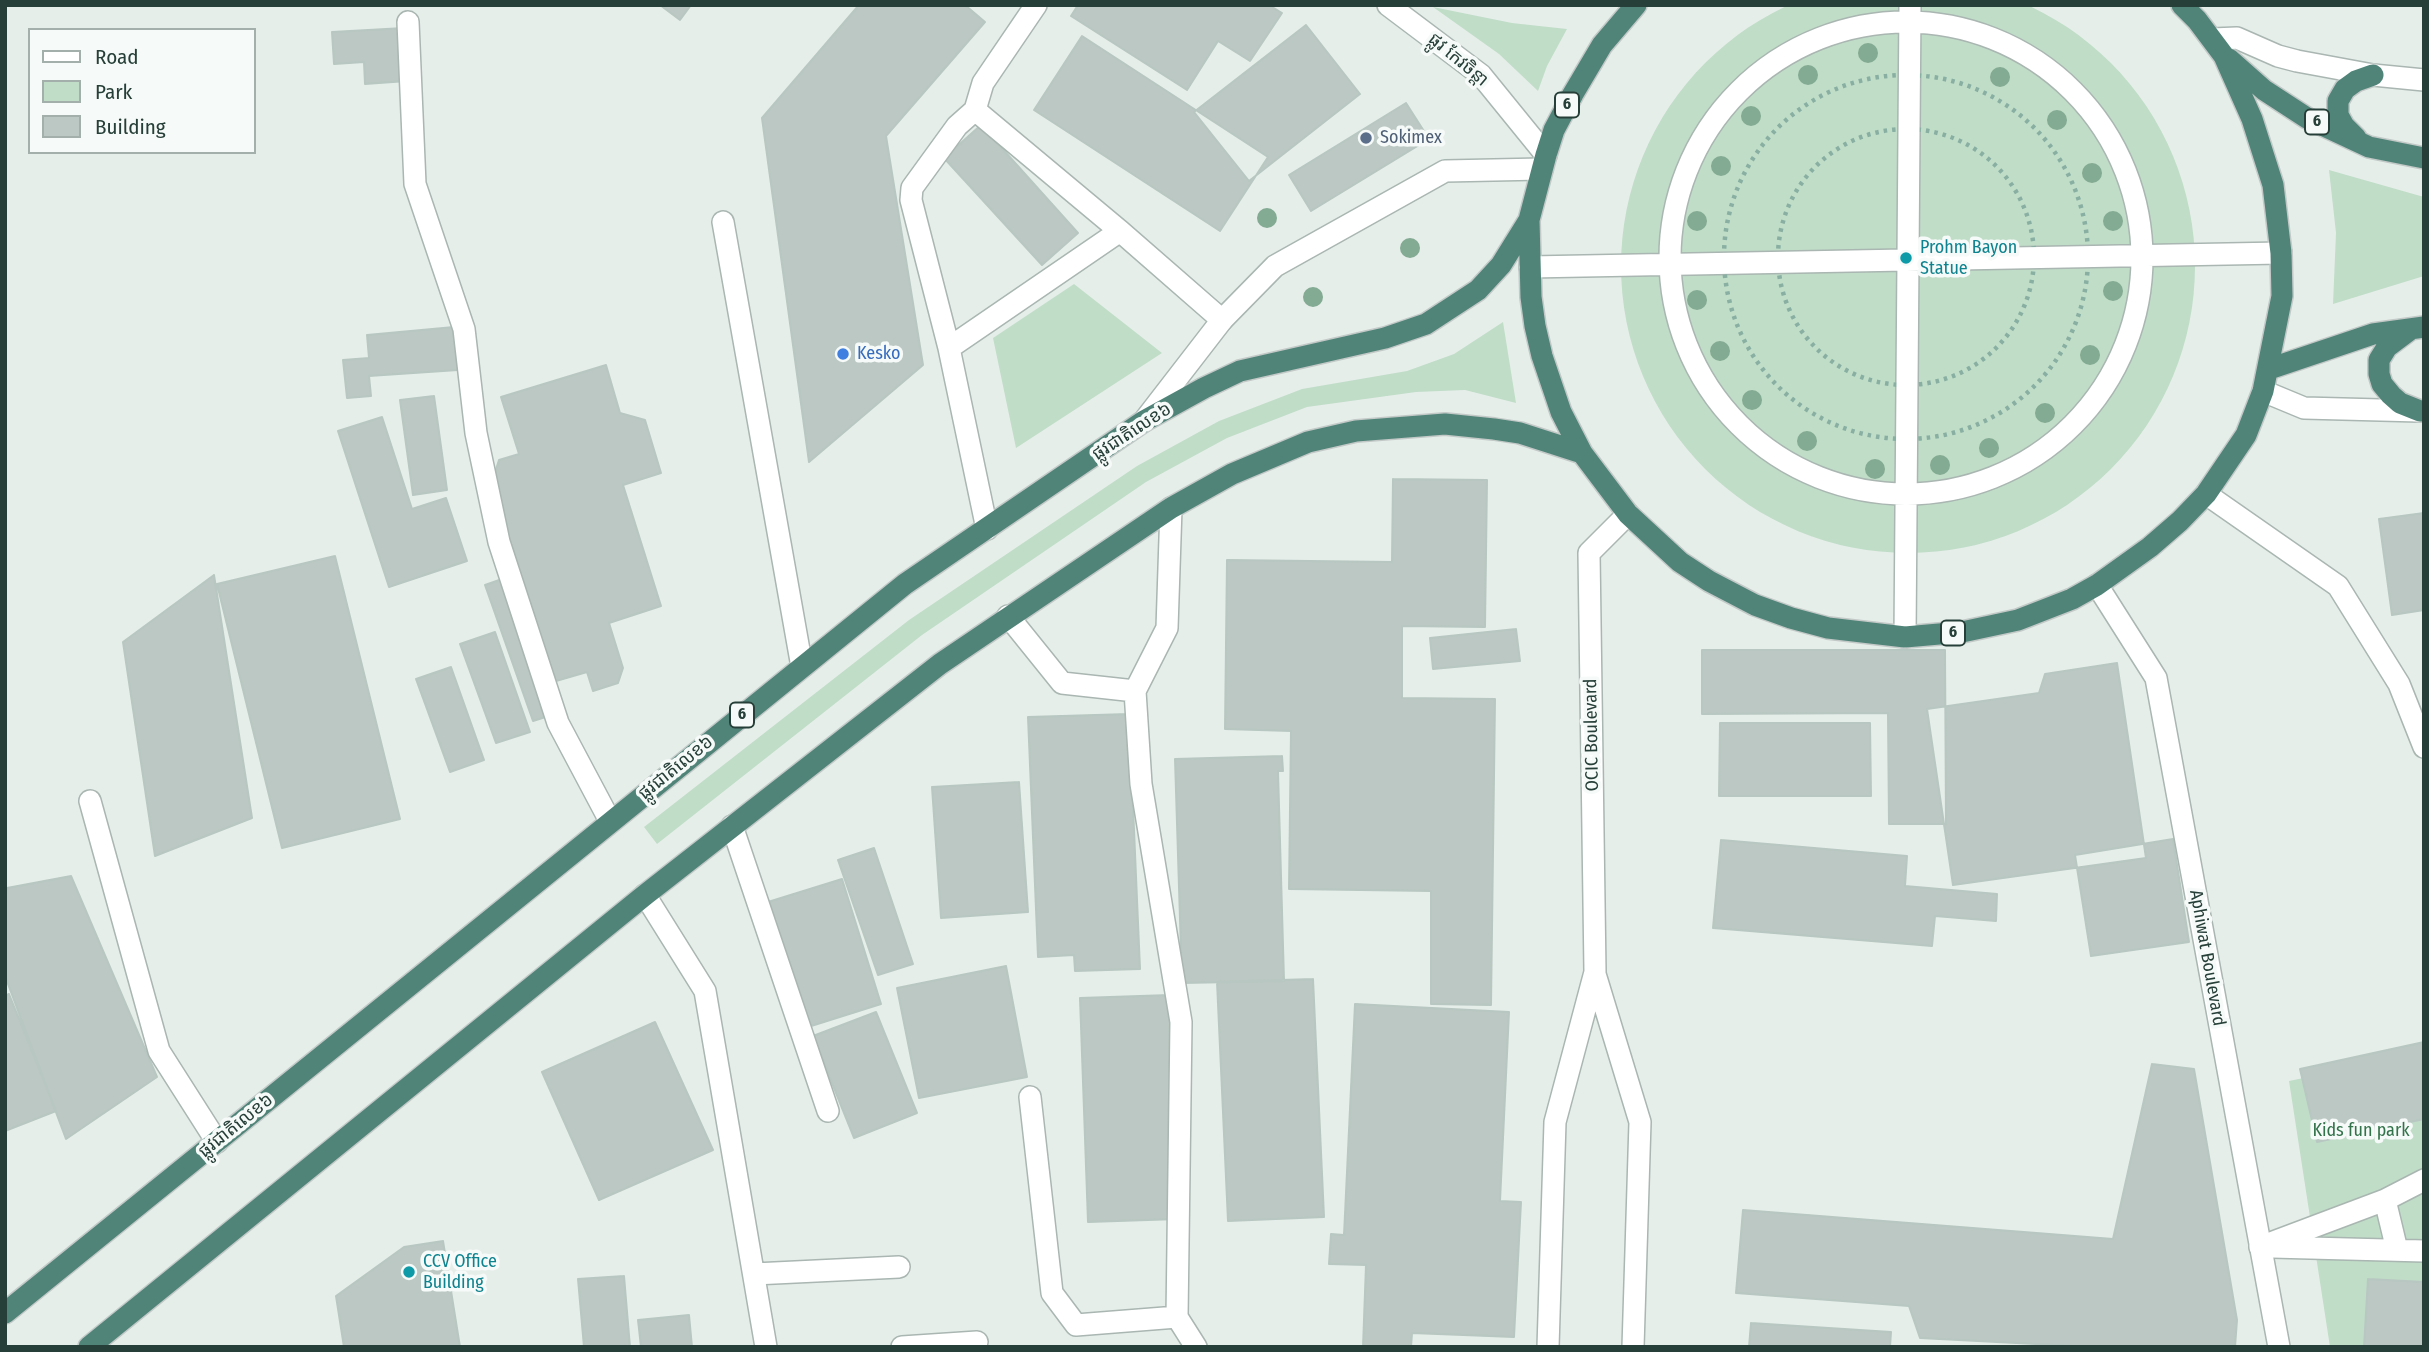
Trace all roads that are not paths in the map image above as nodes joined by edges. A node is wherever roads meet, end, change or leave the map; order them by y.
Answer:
1 (1036, 5) edge
2 (1388, 5) edge
3 (1636, 5) edge
4 (2191, 10) edge
5 (1910, 14) edge
6 (408, 22) dead end
7 (2218, 47) junction
8 (2373, 75) junction
9 (2424, 80) edge
10 (975, 110) junction
11 (2369, 147) junction
12 (2424, 158) edge
13 (1544, 162) junction
14 (1529, 220) junction
15 (723, 222) dead end
16 (1120, 231) junction
17 (2281, 253) junction
18 (2144, 255) junction
19 (1908, 260) junction
20 (1668, 264) junction
21 (1530, 267) junction
22 (1222, 320) junction
23 (2419, 327) edge
24 (949, 348) junction
25 (2269, 369) junction
26 (2263, 391) junction
27 (2422, 411) edge
28 (1144, 421) junction
29 (1582, 453) junction
30 (1906, 493) junction
31 (2206, 494) junction
32 (1171, 508) junction
33 (1628, 514) junction
34 (987, 529) junction
35 (2097, 585) junction
36 (1008, 616) junction
37 (1905, 636) junction
38 (802, 667) junction
39 (1135, 691) junction
40 (2424, 747) edge
41 (90, 801) dead end
42 (610, 821) junction
43 (732, 826) junction
44 (645, 895) junction
45 (1595, 972) junction
46 (1030, 1097) dead end
47 (828, 1111) dead end
48 (217, 1142) junction
49 (2424, 1180) edge
50 (2385, 1200) junction
51 (2260, 1247) junction
52 (2396, 1250) junction
53 (2424, 1251) edge
54 (899, 1267) dead end
55 (754, 1274) junction
56 (5, 1313) edge
57 (1177, 1317) junction
58 (977, 1342) dead end
59 (89, 1347) edge
60 (766, 1347) edge
61 (902, 1347) edge
62 (1196, 1347) edge
63 (1548, 1347) edge
64 (1633, 1347) edge
65 (2279, 1347) edge

1 - 10 street
2 - 13 street, ផ្លូវ កែវចិន្តា
3 - 13 highway, 6
4 - 7 highway, 6
5 - 18 street
5 - 19 street
5 - 20 street
6 - 42 street
7 - 8 street
7 - 11 highway, 6
7 - 17 highway, 6
8 - 9 street
8 - 11 highway
10 - 16 street
10 - 24 street
11 - 12 highway, 6
13 - 14 highway, 6
13 - 22 street
14 - 21 highway, 6
14 - 28 highway, ផ្លូវជាតិលេខ៦ / 6
15 - 38 street
16 - 22 street
16 - 24 street
17 - 18 street
17 - 25 highway, 6
18 - 19 street
18 - 30 street
19 - 20 street
19 - 30 street
20 - 21 street
20 - 30 street
21 - 29 highway, 6
22 - 28 street
23 - 25 highway
23 - 27 highway
24 - 34 street
25 - 26 highway, 6
26 - 27 street
26 - 31 highway, 6
28 - 34 highway, ផ្លូវជាតិលេខ៦ / 6
29 - 32 highway
29 - 33 highway, 6
30 - 37 street
31 - 35 highway, 6
31 - 40 street
32 - 36 highway
32 - 39 street
33 - 37 highway, 6
33 - 45 street, OCIC Boulevard
34 - 38 highway, ផ្លូវជាតិលេខ៦ / 6
35 - 37 highway, 6
35 - 51 street, Aphiwat Boulevard
36 - 39 street
36 - 43 highway
38 - 42 highway, ផ្លូវជាតិលេខ៦ / 6
39 - 57 street
41 - 48 street
42 - 48 highway, ផ្លូវជាតិលេខ៦ / 6
43 - 44 highway
43 - 47 street
44 - 55 street
44 - 59 highway
45 - 63 street, OCIC Boulevard
45 - 64 street, OCIC Boulevard
46 - 57 street
48 - 56 highway, ផ្លូវជាតិលេខ៦ / 6
49 - 50 street
50 - 51 street
50 - 52 street
51 - 52 street
51 - 65 street, Aphiwat Boulevard
52 - 53 street
54 - 55 street
55 - 60 street
57 - 62 street
58 - 61 street

